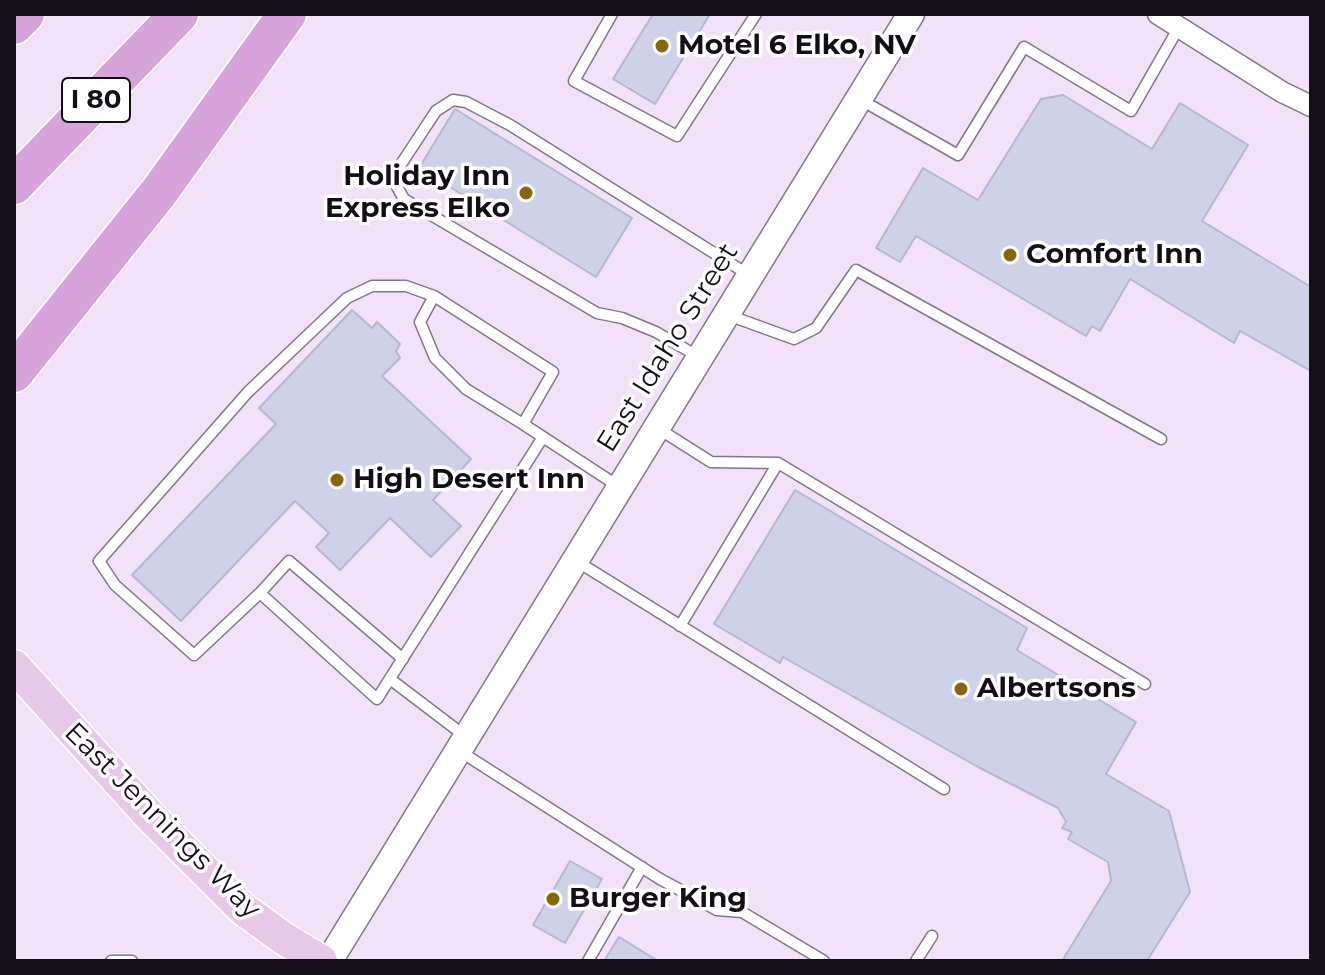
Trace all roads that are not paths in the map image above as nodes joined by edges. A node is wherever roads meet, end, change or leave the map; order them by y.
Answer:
1 (25, 14) edge
2 (179, 14) edge
3 (287, 14) edge
4 (612, 14) edge
5 (756, 14) edge
6 (911, 14) edge
7 (1158, 14) edge
8 (14, 25) edge
9 (1179, 27) junction
10 (859, 99) junction
11 (1311, 106) edge
12 (14, 185) edge
13 (750, 276) junction
14 (434, 296) junction
15 (726, 315) junction
16 (699, 357) junction
17 (14, 373) edge
18 (523, 424) junction
19 (657, 427) junction
20 (543, 437) junction
21 (1161, 439) dead end
22 (778, 463) junction
23 (620, 487) junction
24 (576, 560) junction
25 (260, 593) junction
26 (680, 626) junction
27 (403, 659) junction
28 (14, 666) edge
29 (390, 679) junction
30 (1145, 684) dead end
31 (463, 744) junction
32 (944, 789) dead end
33 (642, 867) junction
34 (932, 936) dead end
35 (111, 961) edge
36 (132, 961) edge
37 (321, 961) edge
38 (329, 961) edge
39 (588, 961) edge
40 (824, 961) edge
41 (916, 961) edge

1 - 8 highway
2 - 12 highway, I 80
3 - 17 highway
4 - 5 lane
6 - 10 street, East Idaho Street
7 - 9 street
9 - 10 lane
9 - 11 street
10 - 13 street, East Idaho Street
13 - 15 street, East Idaho Street
13 - 16 lane
14 - 18 lane
14 - 18 lane
14 - 25 lane
15 - 16 street, East Idaho Street
15 - 21 lane
16 - 19 street, East Idaho Street
18 - 20 lane
19 - 22 lane
19 - 23 street, East Idaho Street
20 - 23 lane
20 - 27 lane
22 - 26 lane
22 - 30 lane
23 - 24 street, East Idaho Street
24 - 26 lane
24 - 31 street, East Idaho Street
25 - 27 lane
25 - 29 lane
26 - 32 lane
27 - 29 lane
28 - 37 main road, East Jennings Way
29 - 31 lane
31 - 33 lane
31 - 38 street, East Idaho Street
33 - 39 lane
33 - 40 lane
34 - 41 lane
35 - 36 lane

